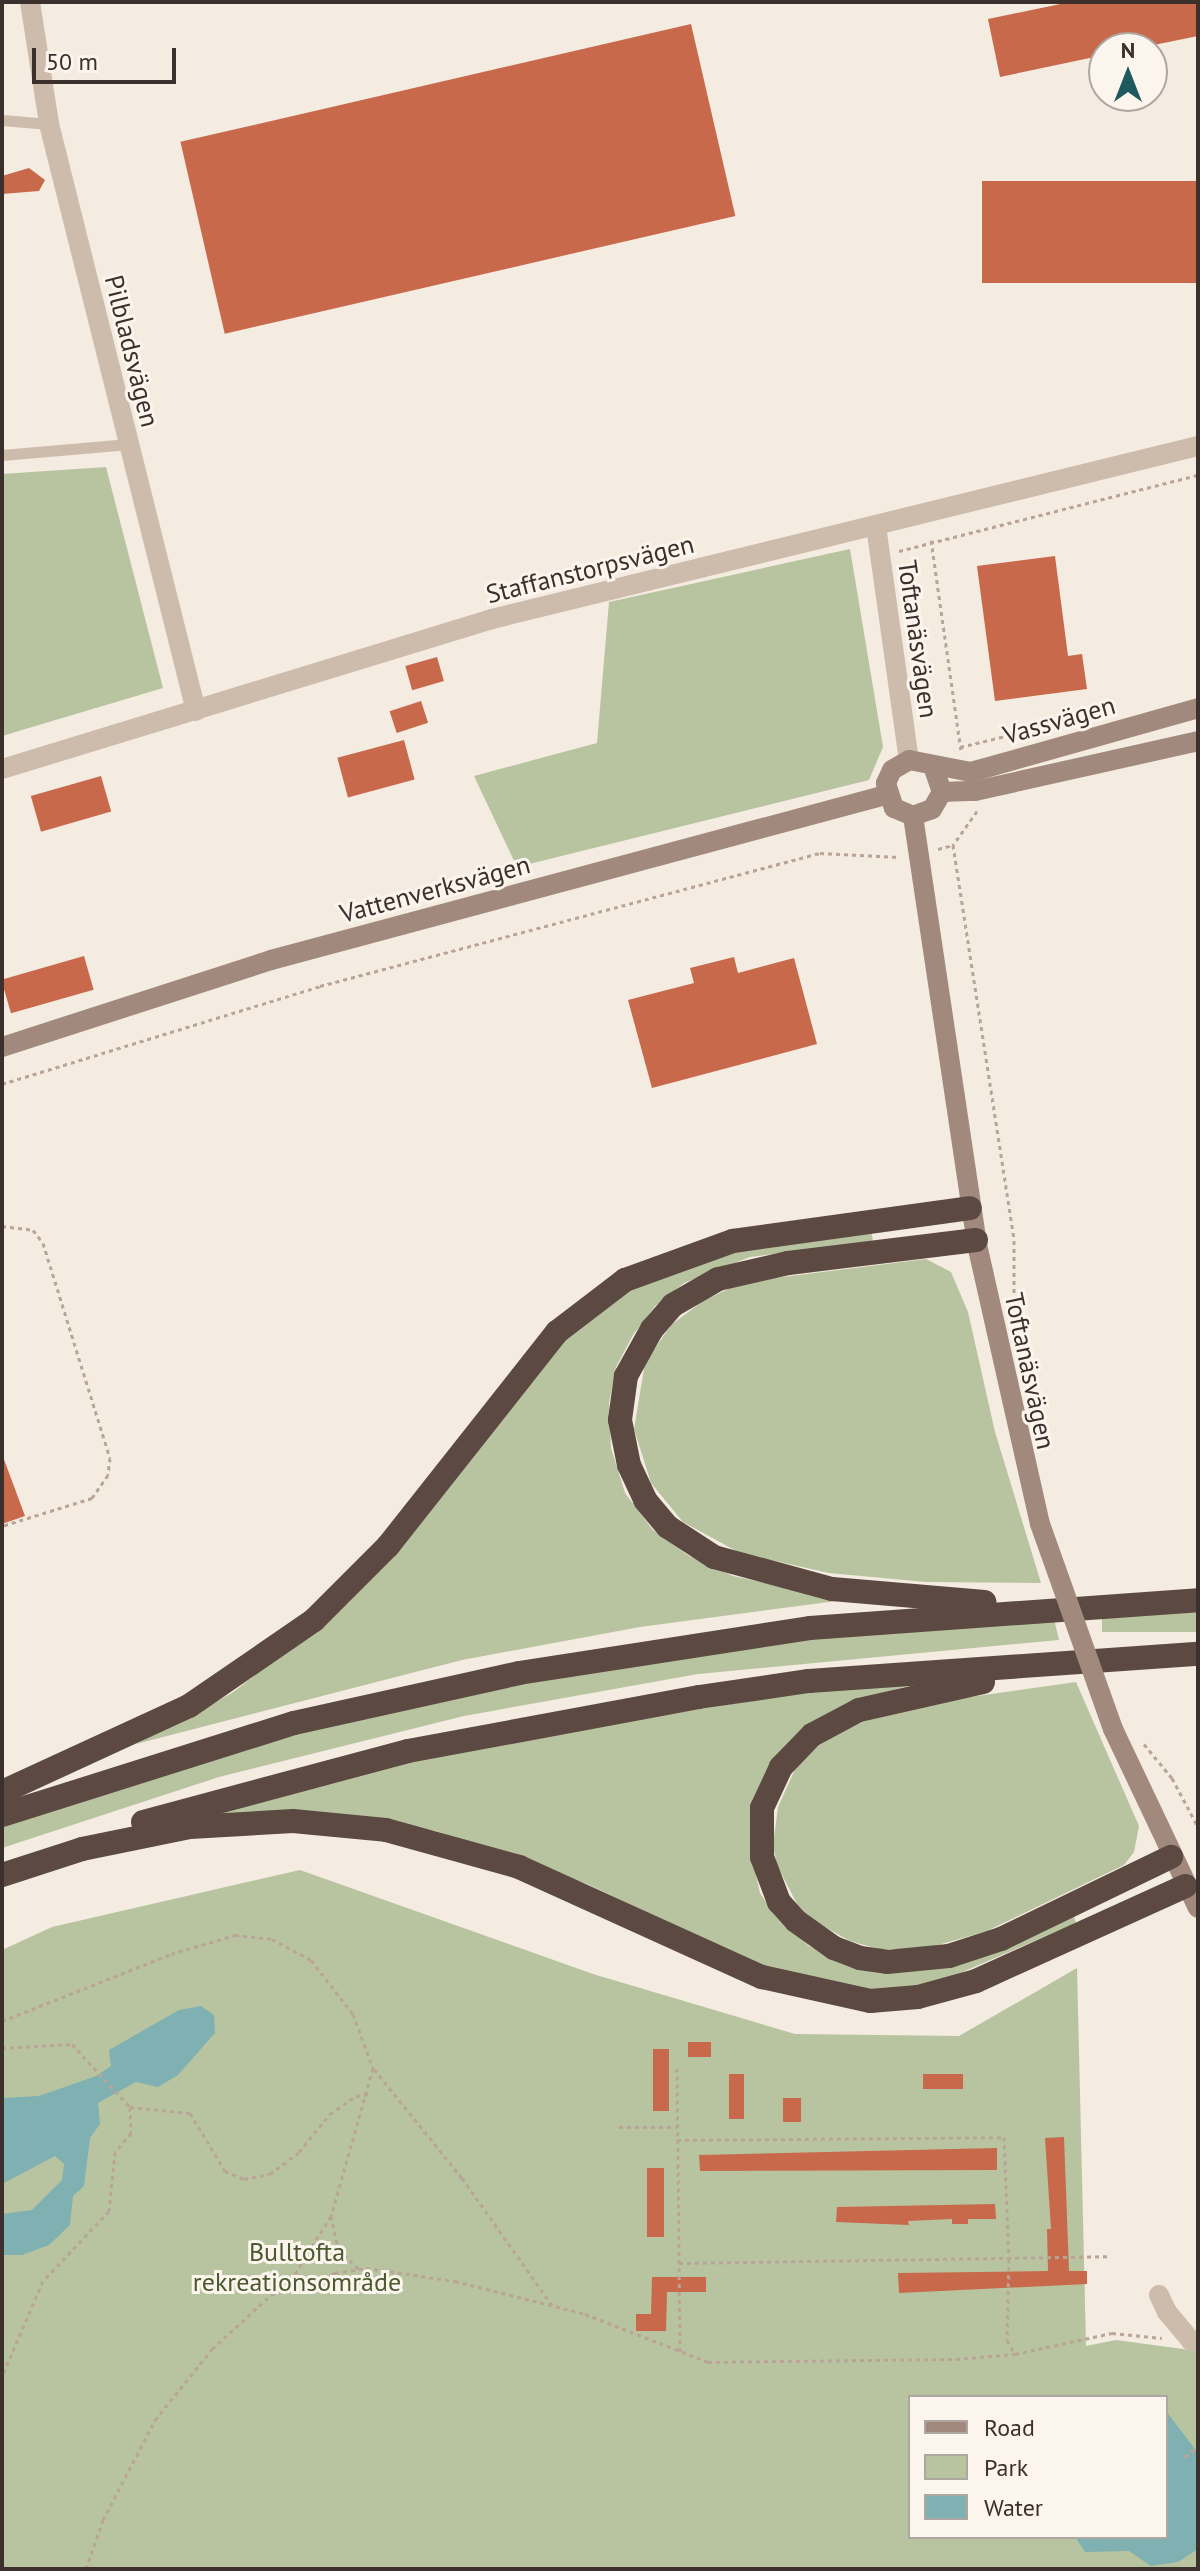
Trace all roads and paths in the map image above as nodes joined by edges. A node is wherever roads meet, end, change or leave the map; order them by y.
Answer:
1 (30, 2) edge
2 (2, 120) edge
3 (49, 124) junction
4 (129, 444) junction
5 (1198, 446) edge
6 (2, 455) edge
7 (1198, 475) edge
8 (876, 526) junction
9 (931, 540) junction
10 (880, 558) junction
11 (1198, 708) edge
12 (196, 711) junction
13 (1109, 711) dead end
14 (1198, 741) edge
15 (960, 747) junction
16 (909, 760) junction
17 (933, 766) junction
18 (2, 769) edge
19 (975, 791) junction
20 (942, 792) junction
21 (886, 795) junction
22 (913, 816) junction
23 (922, 854) junction
24 (2, 1047) edge
25 (2, 1084) edge
26 (970, 1208) junction
27 (2, 1226) edge
28 (976, 1240) junction
29 (1017, 1324) dead end
30 (2, 1526) edge
31 (1198, 1600) edge
32 (1050, 1608) junction
33 (1198, 1656) edge
34 (1137, 1736) dead end
35 (2, 1792) edge
36 (2, 1815) edge
37 (1198, 1827) edge
38 (1171, 1857) junction
39 (2, 1874) edge
40 (1185, 1886) junction
41 (1198, 1908) edge
42 (2, 2021) edge
43 (2, 2048) edge
44 (373, 2068) junction
45 (677, 2068) dead end
46 (370, 2094) junction
47 (130, 2107) junction
48 (619, 2127) dead end
49 (677, 2127) junction
50 (677, 2140) junction
51 (331, 2216) junction
52 (1107, 2256) dead end
53 (1009, 2259) junction
54 (679, 2263) junction
55 (359, 2269) junction
56 (288, 2286) junction
57 (1159, 2295) dead end
58 (552, 2305) junction
59 (1194, 2341) edge
60 (680, 2352) junction
61 (1015, 2354) junction
62 (2, 2376) edge
63 (1198, 2446) edge
64 (1185, 2457) dead end
65 (86, 2569) edge

1 - 3 street, Pilbladsvägen
2 - 3 lane
3 - 4 street, Pilbladsvägen
4 - 6 lane
4 - 12 street, Pilbladsvägen
5 - 8 street, Staffanstorpsvägen
7 - 9 path
8 - 10 street, Toftanäsvägen
8 - 12 street, Staffanstorpsvägen
9 - 10 path
9 - 15 path
10 - 16 street, Toftanäsvägen
11 - 19 street, Vassvägen
12 - 18 street, Staffanstorpsvägen
13 - 15 path
14 - 19 street, Vassvägen
15 - 19 path
16 - 17 street
16 - 21 street
17 - 19 street, Vassvägen
17 - 20 street
19 - 20 street, Vassvägen
20 - 22 street
21 - 22 street
21 - 24 street, Vattenverksvägen
22 - 23 street, Toftanäsvägen
23 - 25 path
23 - 26 street, Toftanäsvägen
23 - 29 path
26 - 28 street, Toftanäsvägen
26 - 35 highway
27 - 30 path
28 - 32 highway
28 - 38 street, Toftanäsvägen, bridge
31 - 32 highway
32 - 36 highway
33 - 38 highway
33 - 39 highway
34 - 37 path
38 - 40 street, Toftanäsvägen
39 - 40 highway
40 - 41 street, Toftanäsvägen
42 - 44 path
43 - 47 path
44 - 46 path
44 - 58 path
45 - 49 path
46 - 47 path
46 - 51 path
47 - 62 path
48 - 49 path
49 - 50 path
50 - 53 path
50 - 54 path
51 - 55 path
51 - 56 path
52 - 53 path
53 - 54 path
53 - 61 path
54 - 60 path
55 - 56 path
55 - 58 path
56 - 65 path
57 - 59 street
58 - 60 path
59 - 61 path
60 - 61 path
63 - 64 path

